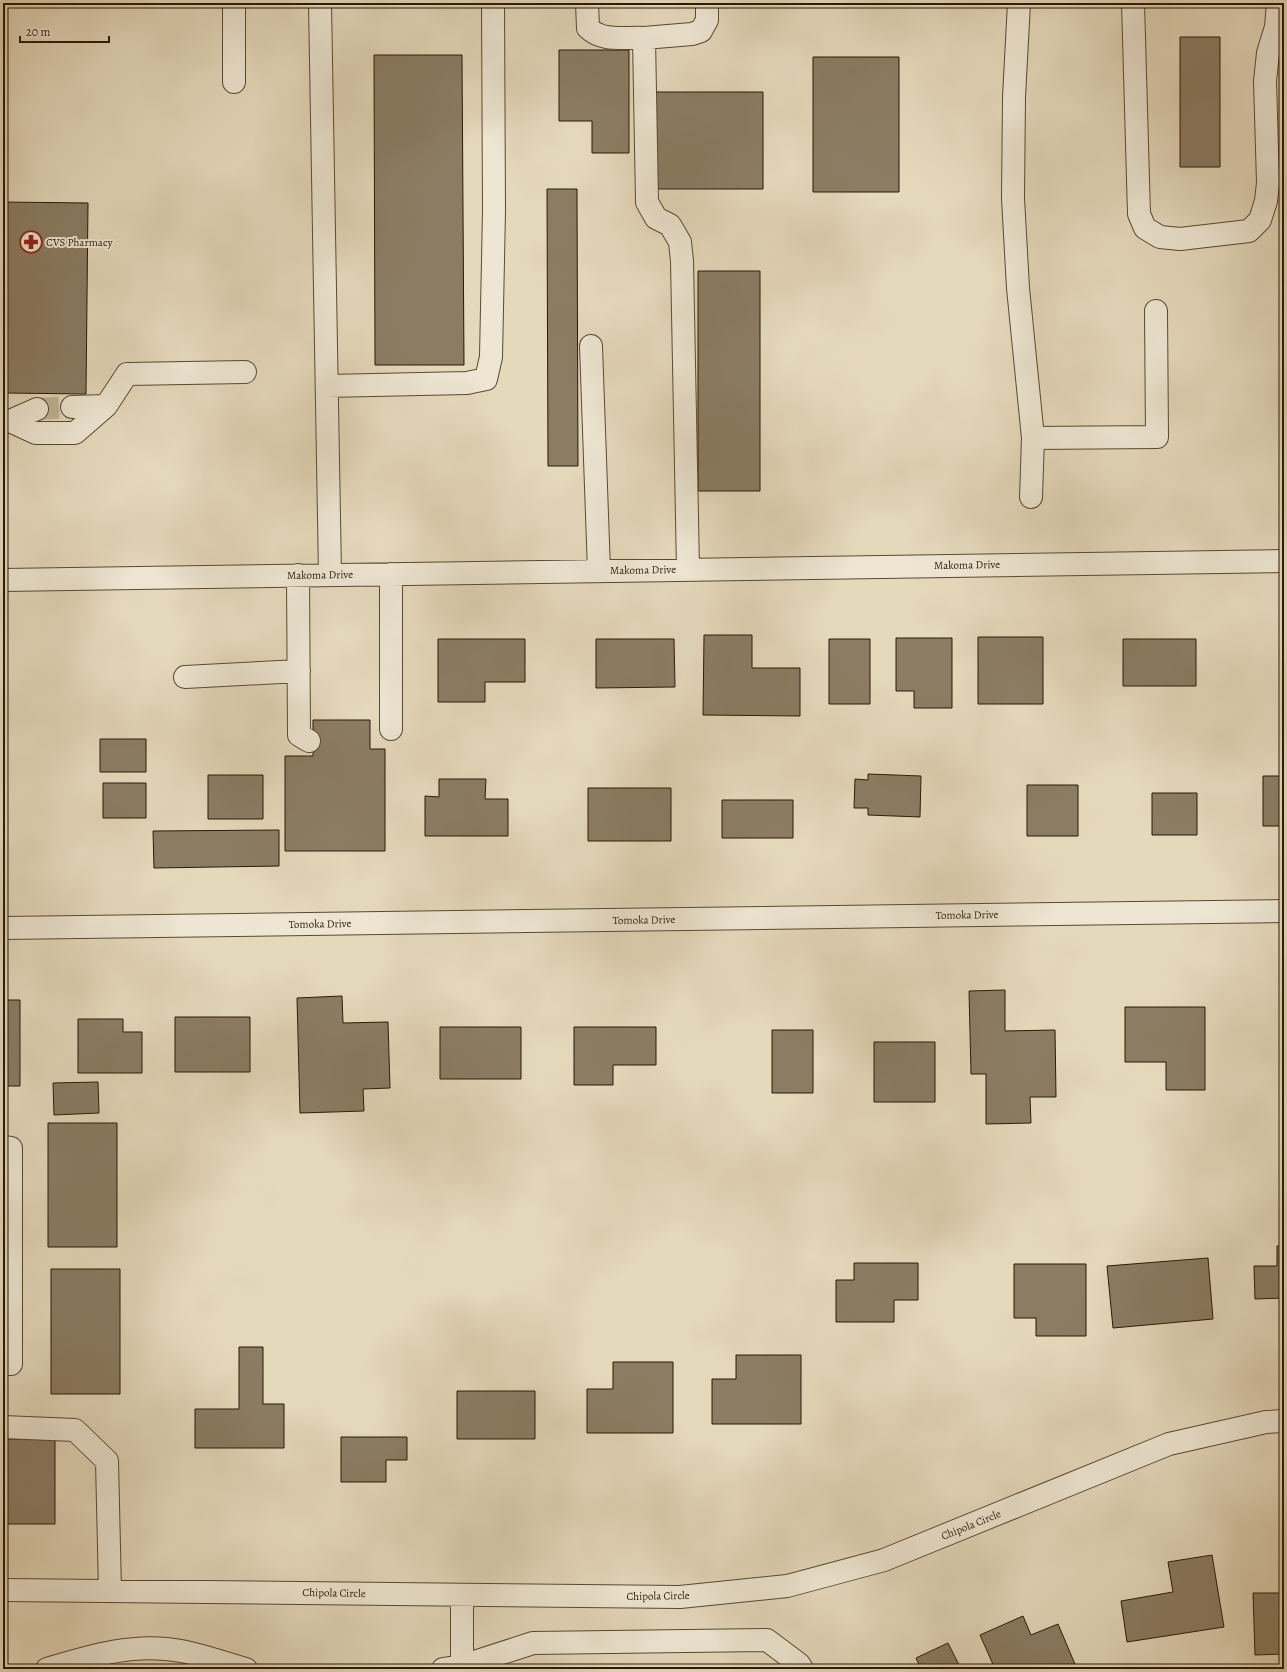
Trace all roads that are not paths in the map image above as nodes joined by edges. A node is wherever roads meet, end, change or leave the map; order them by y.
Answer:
1 (234, 3) edge
2 (320, 3) edge
3 (493, 3) edge
4 (587, 3) edge
5 (707, 3) edge
6 (1019, 3) edge
7 (1133, 3) edge
8 (1278, 3) edge
9 (644, 38) junction
10 (234, 82) dead end
11 (1156, 312) dead end
12 (591, 346) dead end
13 (245, 372) dead end
14 (327, 386) junction
15 (106, 406) junction
16 (72, 407) tunnel mouth
17 (37, 409) tunnel mouth
18 (6, 422) edge
19 (1033, 438) junction
20 (1031, 497) dead end
21 (1284, 561) edge
22 (688, 569) junction
23 (599, 571) junction
24 (390, 574) junction
25 (298, 575) junction
26 (330, 575) junction
27 (3, 580) edge
28 (299, 671) junction
29 (185, 676) dead end
30 (391, 730) dead end
31 (309, 741) dead end
32 (1284, 911) edge
33 (3, 928) edge
34 (7, 1147) edge
35 (7, 1244) edge
36 (7, 1273) edge
37 (7, 1364) edge
38 (1284, 1420) edge
39 (3, 1427) edge
40 (3, 1590) edge
41 (110, 1591) junction
42 (462, 1595) junction
43 (452, 1668) edge
44 (48, 1669) edge
45 (246, 1669) edge
46 (802, 1669) edge

1 - 10 street
2 - 14 street
3 - 14 street
4 - 9 street
5 - 9 street
6 - 19 street
7 - 8 street
9 - 22 street
11 - 19 street
12 - 23 street
13 - 15 street
14 - 26 street
15 - 16 street
15 - 18 street
17 - 18 street
19 - 20 street
21 - 22 street, Makoma Drive
22 - 23 street, Makoma Drive
23 - 24 street, Makoma Drive
24 - 26 street, Makoma Drive
24 - 30 street
25 - 26 street, Makoma Drive
25 - 27 street, Makoma Drive
25 - 28 street
28 - 29 street
28 - 31 street
32 - 33 street, Tomoka Drive
34 - 35 street
35 - 36 street
36 - 37 street
38 - 42 street, Chipola Circle
39 - 41 street
40 - 41 street, Chipola Circle
41 - 42 street, Chipola Circle
42 - 43 street
43 - 46 street
44 - 45 street

